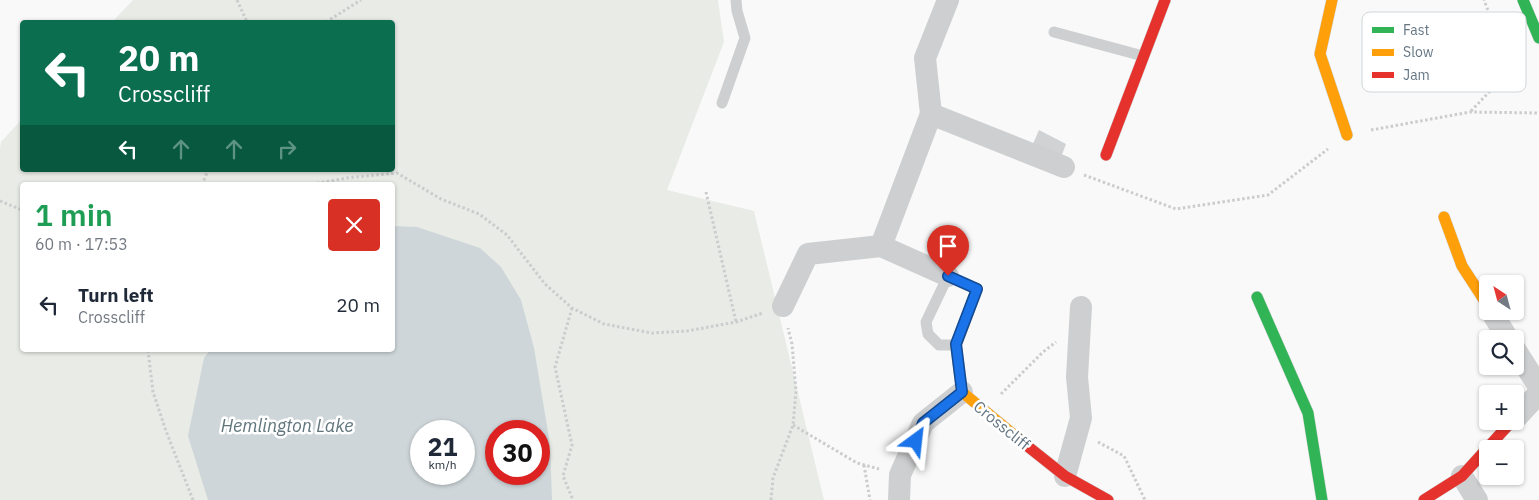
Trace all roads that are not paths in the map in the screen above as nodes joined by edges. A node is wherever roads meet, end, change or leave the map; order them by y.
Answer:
1 (736, 0) edge
2 (948, 0) edge
3 (1165, 0) edge
4 (1332, 0) edge
5 (1523, 0) edge
6 (1054, 32) dead end
7 (1539, 38) edge
8 (1143, 56) junction
9 (722, 103) dead end
10 (932, 114) junction
11 (1346, 134) road end
12 (1106, 155) dead end
13 (1064, 167) road end
14 (1444, 218) dead end
15 (881, 246) junction
16 (948, 276) junction
17 (977, 289) joint
18 (1479, 292) edge
19 (1257, 297) dead end
20 (783, 306) road end
21 (1081, 315) road end
22 (956, 344) junction
23 (1524, 363) edge
24 (1539, 387) edge
25 (962, 392) junction
26 (1539, 393) edge
27 (1524, 409) edge
28 (1505, 430) edge
29 (1065, 476) junction
30 (1462, 476) junction
31 (899, 500) edge
32 (1108, 500) edge
33 (1322, 500) edge
34 (1424, 500) edge
35 (1477, 500) edge

1 - 9 lane
2 - 10 street
3 - 8 street
4 - 11 street
5 - 7 street
6 - 8 lane
8 - 12 street
10 - 13 street
10 - 15 street
14 - 18 street
15 - 16 street
15 - 20 street
16 - 17 lane
16 - 22 lane
17 - 22 street, Crosscliff
19 - 33 street
21 - 29 street
22 - 25 street, Crosscliff
23 - 24 street
25 - 29 street, Crosscliff
25 - 31 street
26 - 27 street
28 - 30 street
29 - 32 street, Crosscliff
30 - 34 street
30 - 35 street

